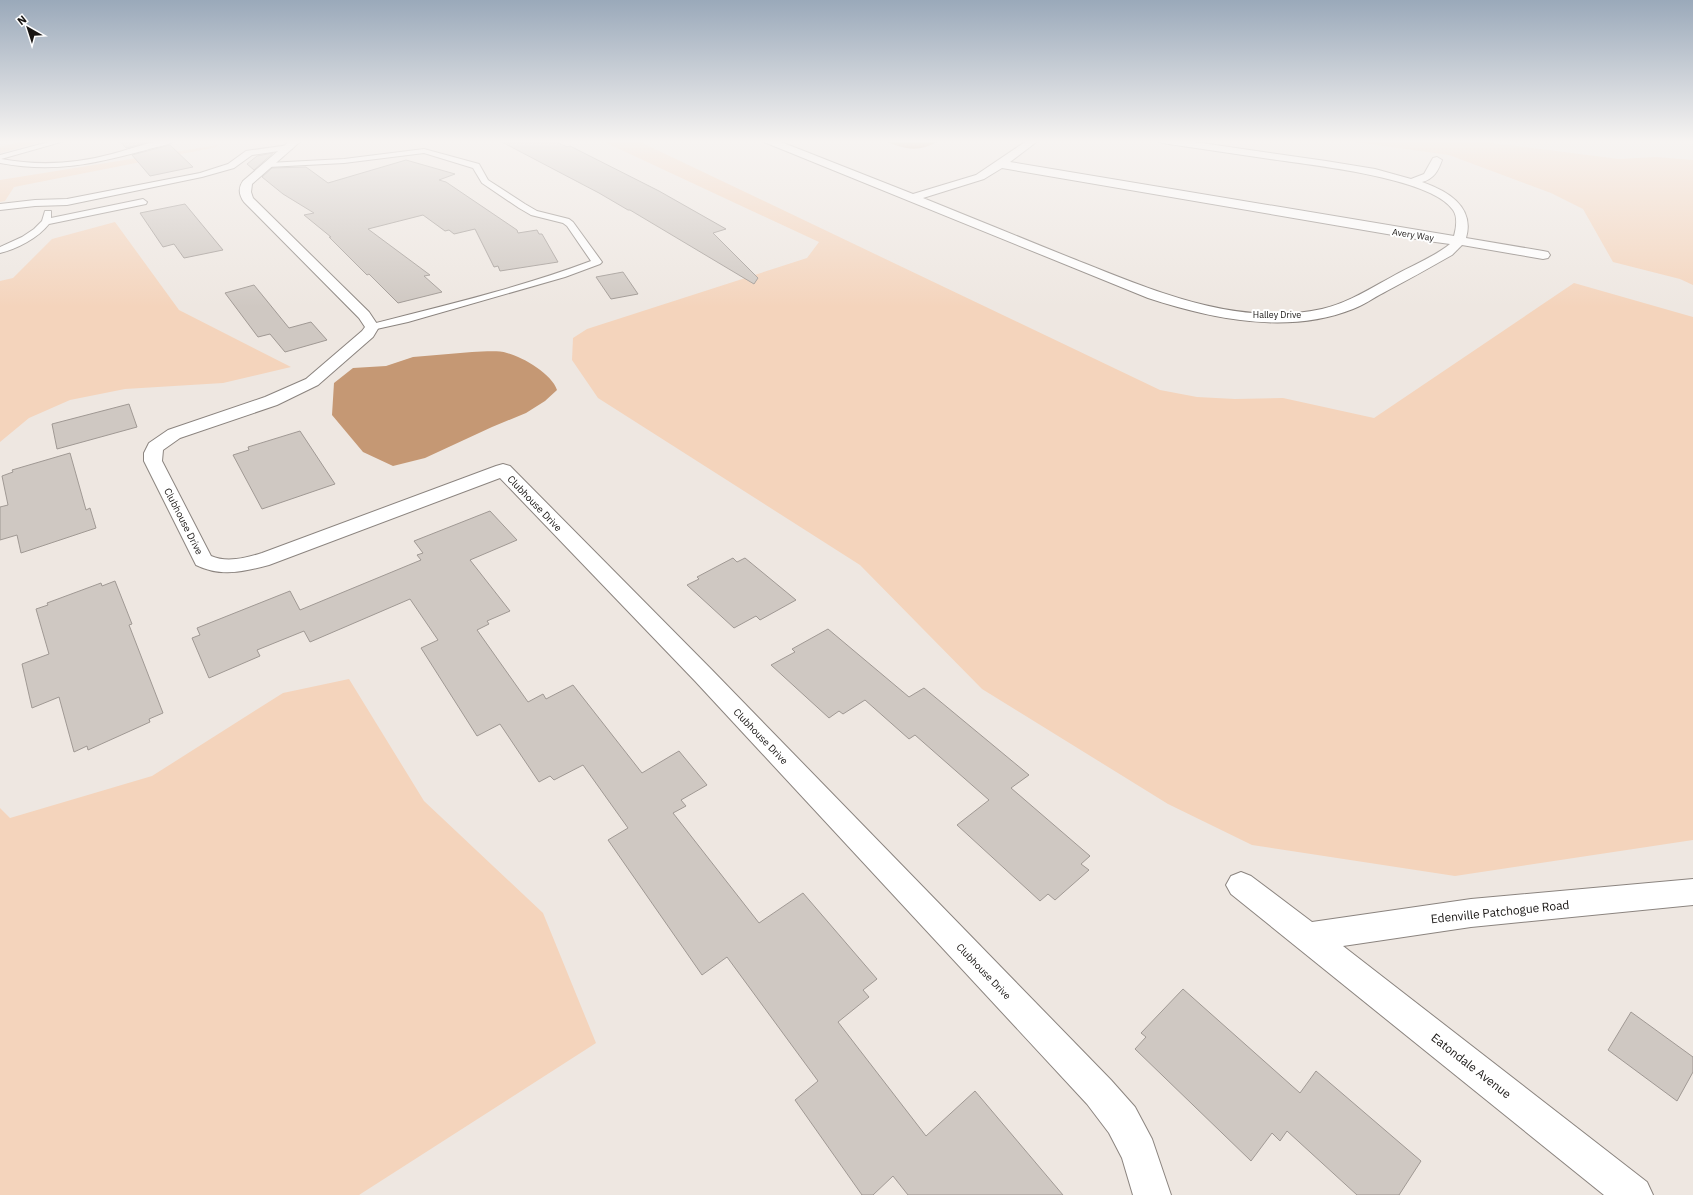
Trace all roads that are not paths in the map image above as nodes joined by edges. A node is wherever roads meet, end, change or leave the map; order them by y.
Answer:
1 (100, 196) edge
2 (246, 196) edge
3 (507, 196) edge
4 (906, 196) edge
5 (920, 196) edge
6 (1185, 196) edge
7 (1440, 196) edge
8 (912, 198) junction
9 (57, 202) junction
10 (143, 202) dead end
11 (0, 207) edge
12 (46, 222) junction
13 (1460, 241) junction
14 (0, 250) edge
15 (1542, 256) dead end
16 (372, 327) junction
17 (1241, 885) dead end
18 (1693, 892) edge
19 (1308, 937) junction
20 (1152, 1195) edge
21 (1634, 1195) edge

1 - 9 lane
2 - 16 street
3 - 16 lane
4 - 8 street, Halley Drive
5 - 8 street
6 - 13 street, Avery Way
7 - 13 street
8 - 13 street, Halley Drive
9 - 11 lane
9 - 12 lane
10 - 12 lane
12 - 14 lane
13 - 15 street, Avery Way
16 - 20 street, Clubhouse Drive
17 - 19 street, Eatondale Avenue
18 - 19 street, Edenville Patchogue Road
19 - 21 street, Eatondale Avenue

